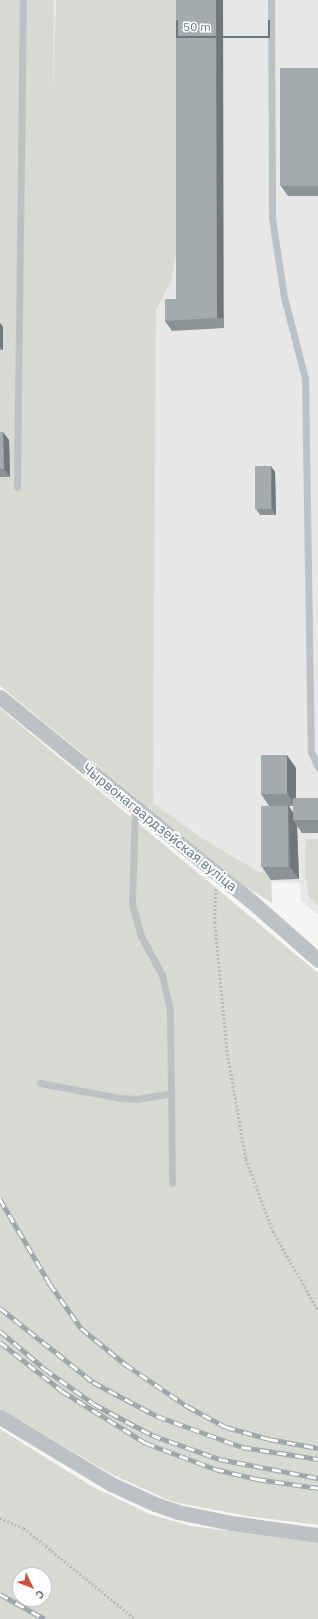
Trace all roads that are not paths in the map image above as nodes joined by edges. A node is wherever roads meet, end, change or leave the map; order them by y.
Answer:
1 (23, 0) edge
2 (271, 0) edge
3 (17, 487) dead end
4 (0, 697) edge
5 (318, 767) edge
6 (135, 807) junction
7 (318, 960) edge
8 (40, 1083) dead end
9 (172, 1093) junction
10 (172, 1183) dead end
11 (0, 1417) edge
12 (318, 1535) edge

1 - 3 lane
2 - 5 lane
4 - 6 street, Чырвонагвардзейская вуліца
6 - 7 street, Чырвонагвардзейская вуліца
6 - 9 lane
8 - 9 lane
9 - 10 lane
11 - 12 street

